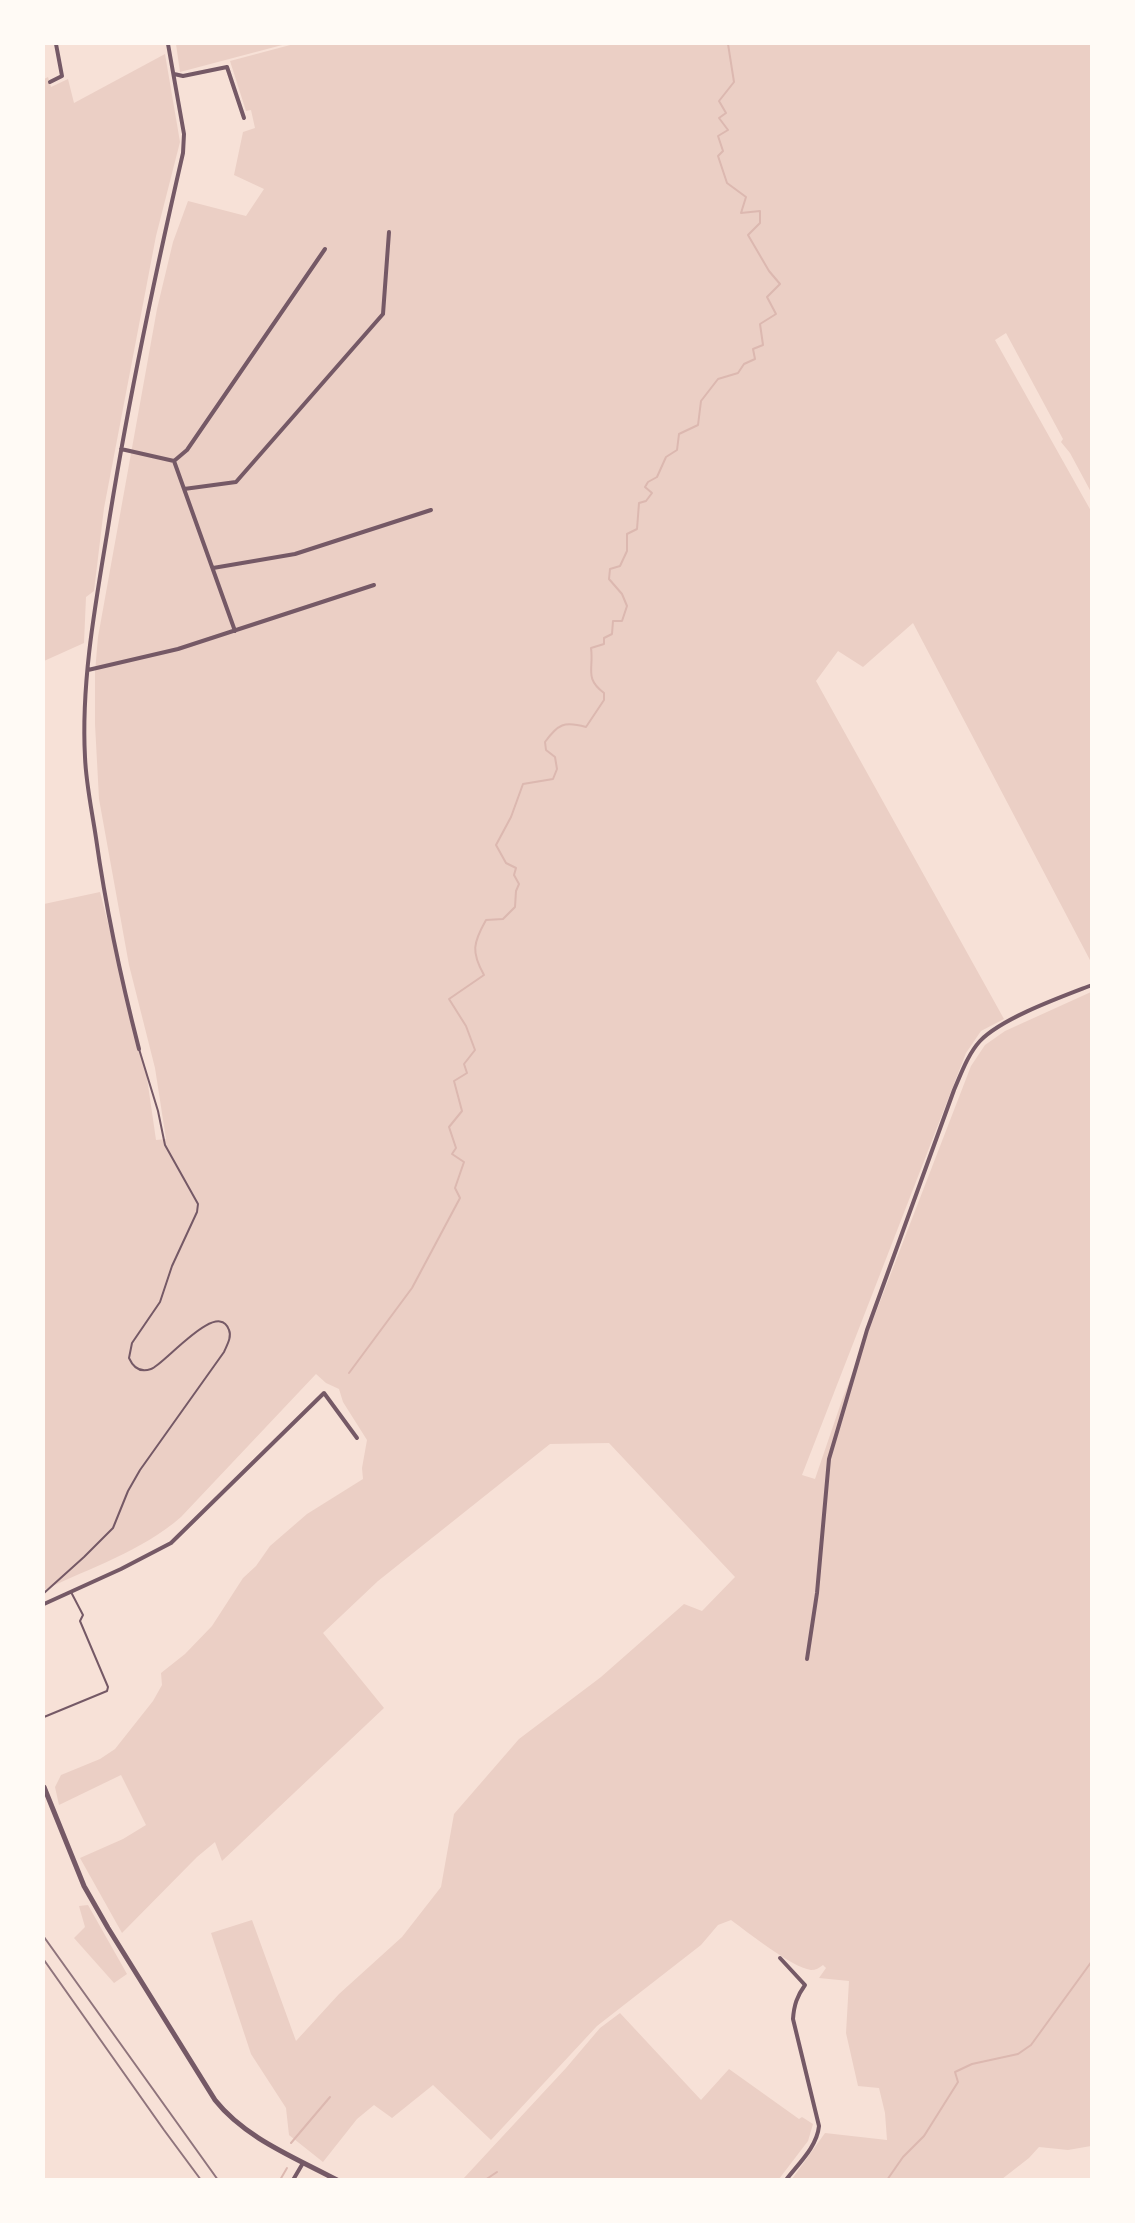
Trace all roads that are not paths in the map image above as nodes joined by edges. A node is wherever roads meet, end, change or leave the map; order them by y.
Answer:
1 (56, 44) edge
2 (168, 44) edge
3 (174, 74) junction
4 (50, 82) dead end
5 (244, 118) dead end
6 (389, 232) dead end
7 (325, 249) dead end
8 (121, 449) junction
9 (174, 461) junction
10 (184, 489) junction
11 (431, 510) dead end
12 (213, 568) junction
13 (374, 585) dead end
14 (235, 631) junction
15 (88, 670) junction
16 (1092, 985) edge
17 (139, 1049) joint
18 (357, 1438) dead end
19 (72, 1592) junction
20 (44, 1593) edge
21 (44, 1604) edge
22 (807, 1659) dead end
23 (44, 1717) edge
24 (44, 1787) edge
25 (780, 1958) dead end
26 (304, 2162) junction
27 (293, 2180) edge
28 (337, 2180) edge
29 (786, 2180) edge

1 - 4 street
2 - 3 street
3 - 5 street
3 - 8 street
6 - 10 street
7 - 9 street
8 - 9 street
8 - 15 street
9 - 10 street
10 - 12 street
11 - 12 street
12 - 14 street
13 - 14 street
14 - 15 street
15 - 17 street
16 - 22 street
17 - 20 lane
18 - 19 street
19 - 21 street
19 - 23 lane
24 - 26 street
25 - 29 street
26 - 27 street
26 - 28 street

